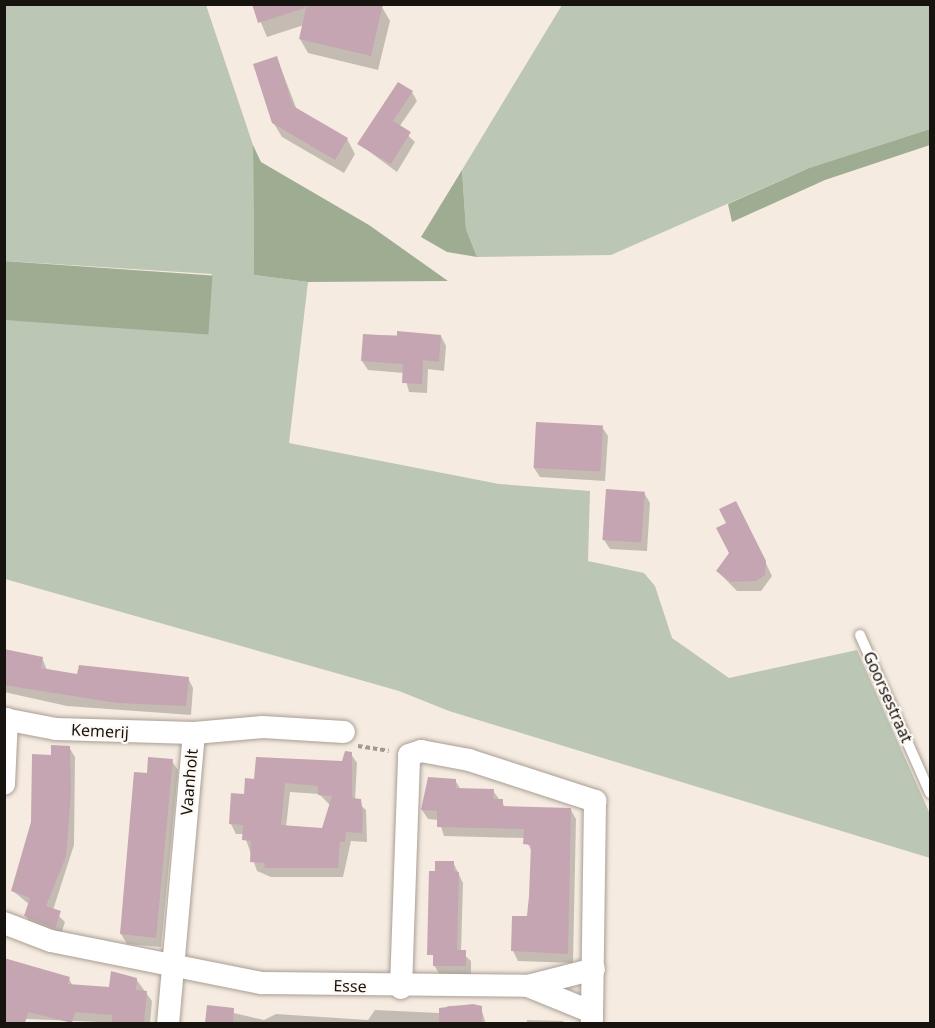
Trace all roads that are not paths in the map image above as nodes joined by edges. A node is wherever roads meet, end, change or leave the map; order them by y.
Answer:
1 (860, 635) dead end
2 (6, 719) edge
3 (344, 732) road end
4 (194, 733) junction
5 (4, 784) edge
6 (930, 793) edge
7 (4, 923) edge
8 (173, 967) junction
9 (594, 969) junction
10 (528, 987) junction
11 (401, 988) junction
12 (592, 1018) edge
13 (168, 1023) edge

1 - 6 lane, Goorsestraat
2 - 4 street, Kemerij
2 - 5 street, Kemerij
3 - 4 street, Vaanholt
4 - 8 street, Vaanholt
7 - 8 street
8 - 11 street, Esse
8 - 13 street, Vaanholt
9 - 10 street, Esse
9 - 11 street
9 - 12 street
10 - 11 street, Esse
10 - 12 street, Esse

